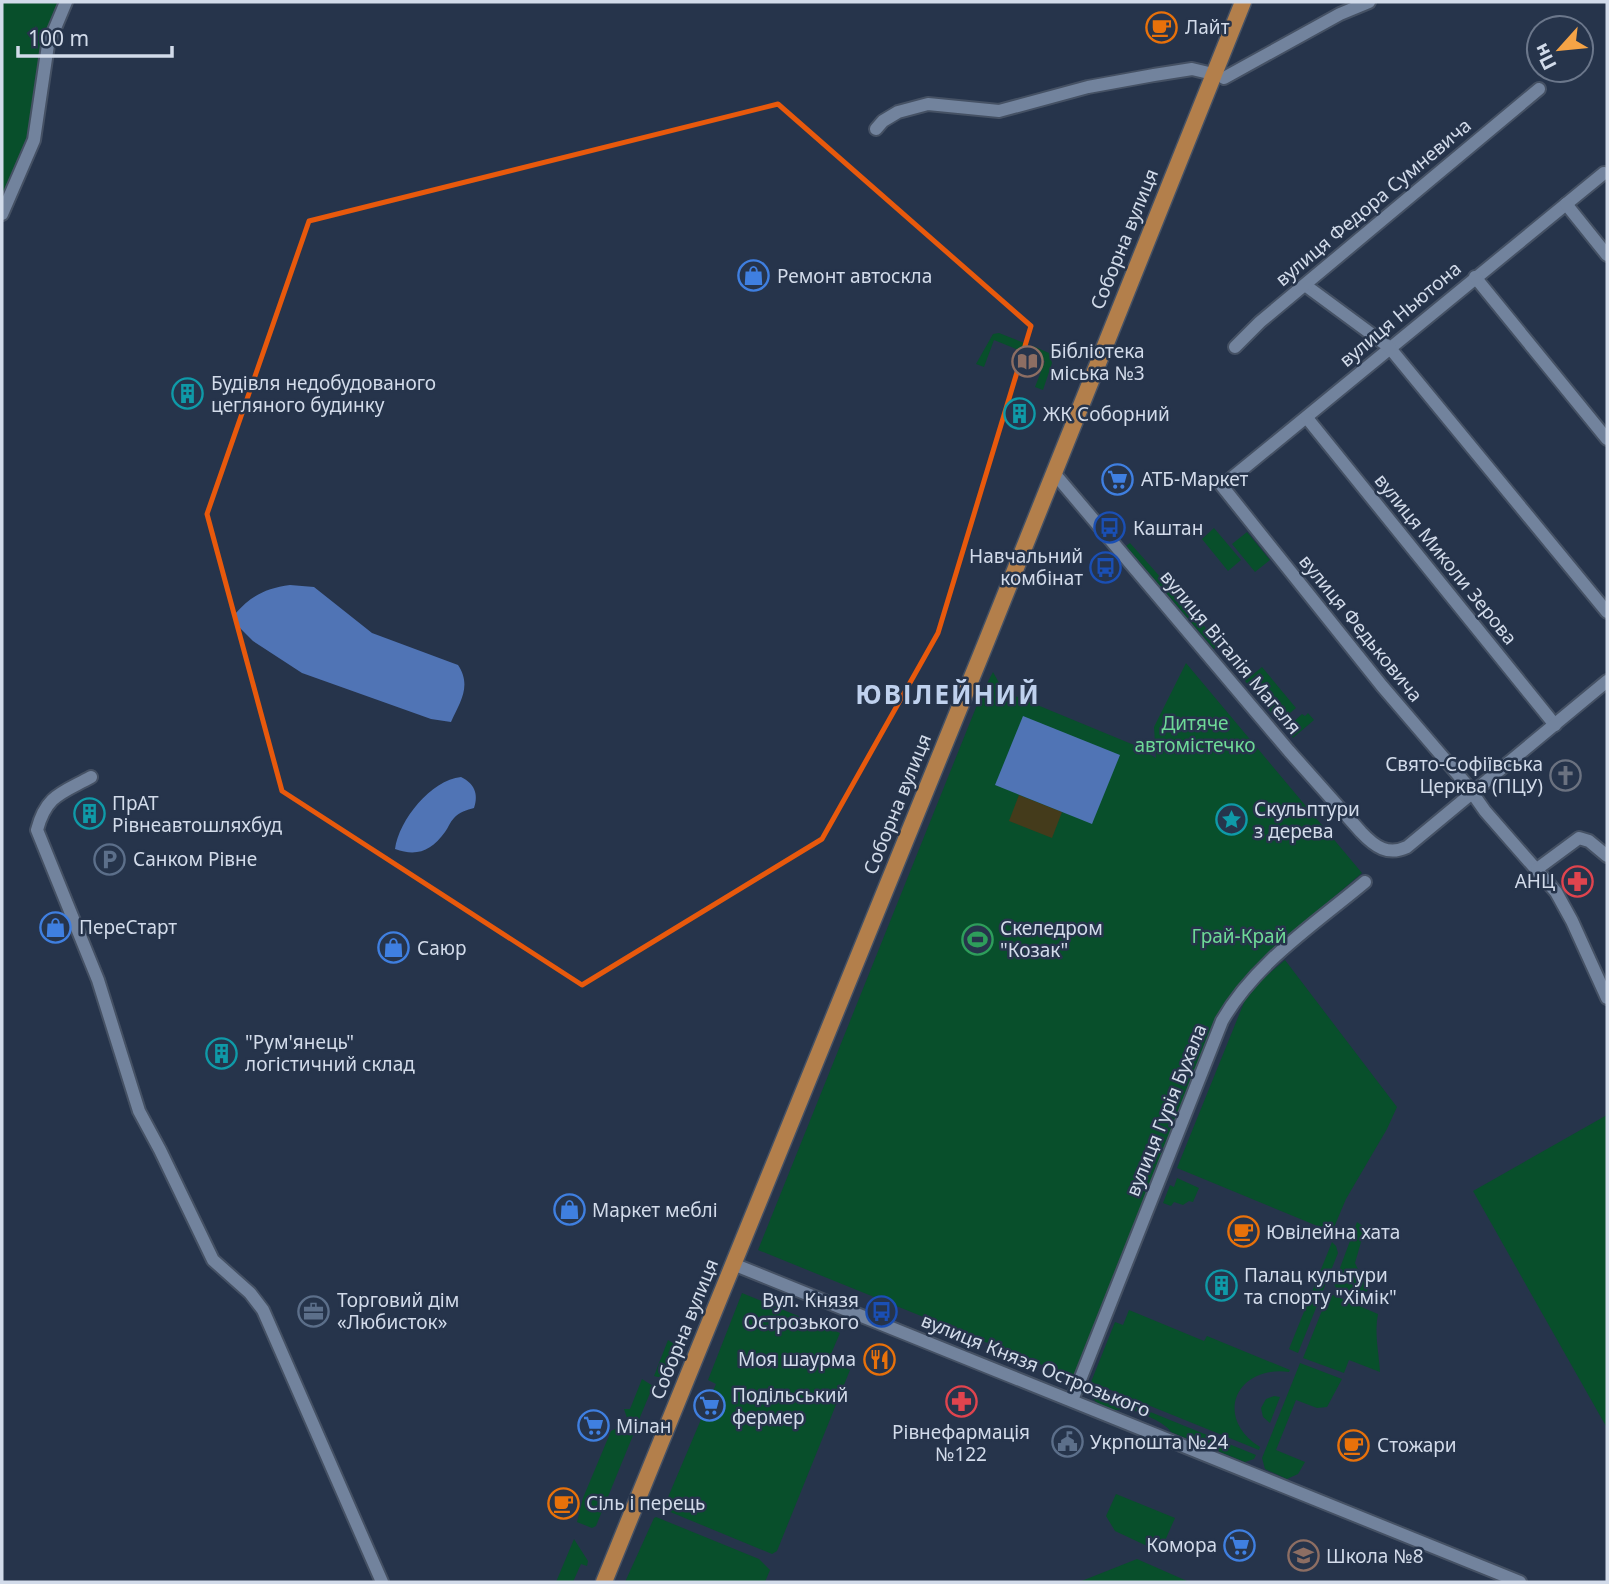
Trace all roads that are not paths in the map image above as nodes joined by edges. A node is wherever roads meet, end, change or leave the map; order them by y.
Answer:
1 (66, 2) edge
2 (1242, 2) edge
3 (1369, 2) edge
4 (1219, 76) junction
5 (1539, 89) dead end
6 (876, 129) dead end
7 (1604, 173) dead end
8 (1566, 204) junction
9 (2, 214) edge
10 (1607, 256) edge
11 (1475, 277) junction
12 (1305, 285) junction
13 (1235, 347) dead end
14 (1389, 347) junction
15 (1307, 418) junction
16 (1607, 439) edge
17 (1054, 473) junction
18 (1222, 486) joint
19 (1607, 612) edge
20 (1607, 681) edge
21 (1555, 725) junction
22 (91, 777) dead end
23 (1472, 793) junction
24 (1607, 856) edge
25 (1537, 869) junction
26 (1365, 882) dead end
27 (1607, 998) edge
28 (733, 1264) junction
29 (1072, 1400) junction
30 (382, 1582) edge
31 (604, 1582) edge
32 (1520, 1582) edge

1 - 9 street
2 - 4 main road, Соборна вулиця
3 - 4 street
4 - 6 street
4 - 17 main road, Соборна вулиця
5 - 12 street, вулиця Федора Сумневича
7 - 8 street, вулиця Ньютона
8 - 10 street
8 - 11 street, вулиця Ньютона
11 - 14 street, вулиця Ньютона
11 - 16 street
12 - 13 street, вулиця Федора Сумневича
12 - 14 street
14 - 15 street, вулиця Ньютона
14 - 19 street
15 - 18 street, вулиця Ньютона
15 - 21 street, вулиця Миколи Зерова
17 - 23 street, вулиця Віталія Магеля
17 - 28 main road, Соборна вулиця
18 - 23 street, вулиця Федьковича
20 - 21 street
21 - 23 street
22 - 30 street
23 - 25 street
24 - 25 street
25 - 27 street
26 - 29 street, вулиця Гурія Бухала
28 - 29 street, вулиця Князя Острозького
28 - 31 main road, Соборна вулиця
29 - 32 street, вулиця Князя Острозького

